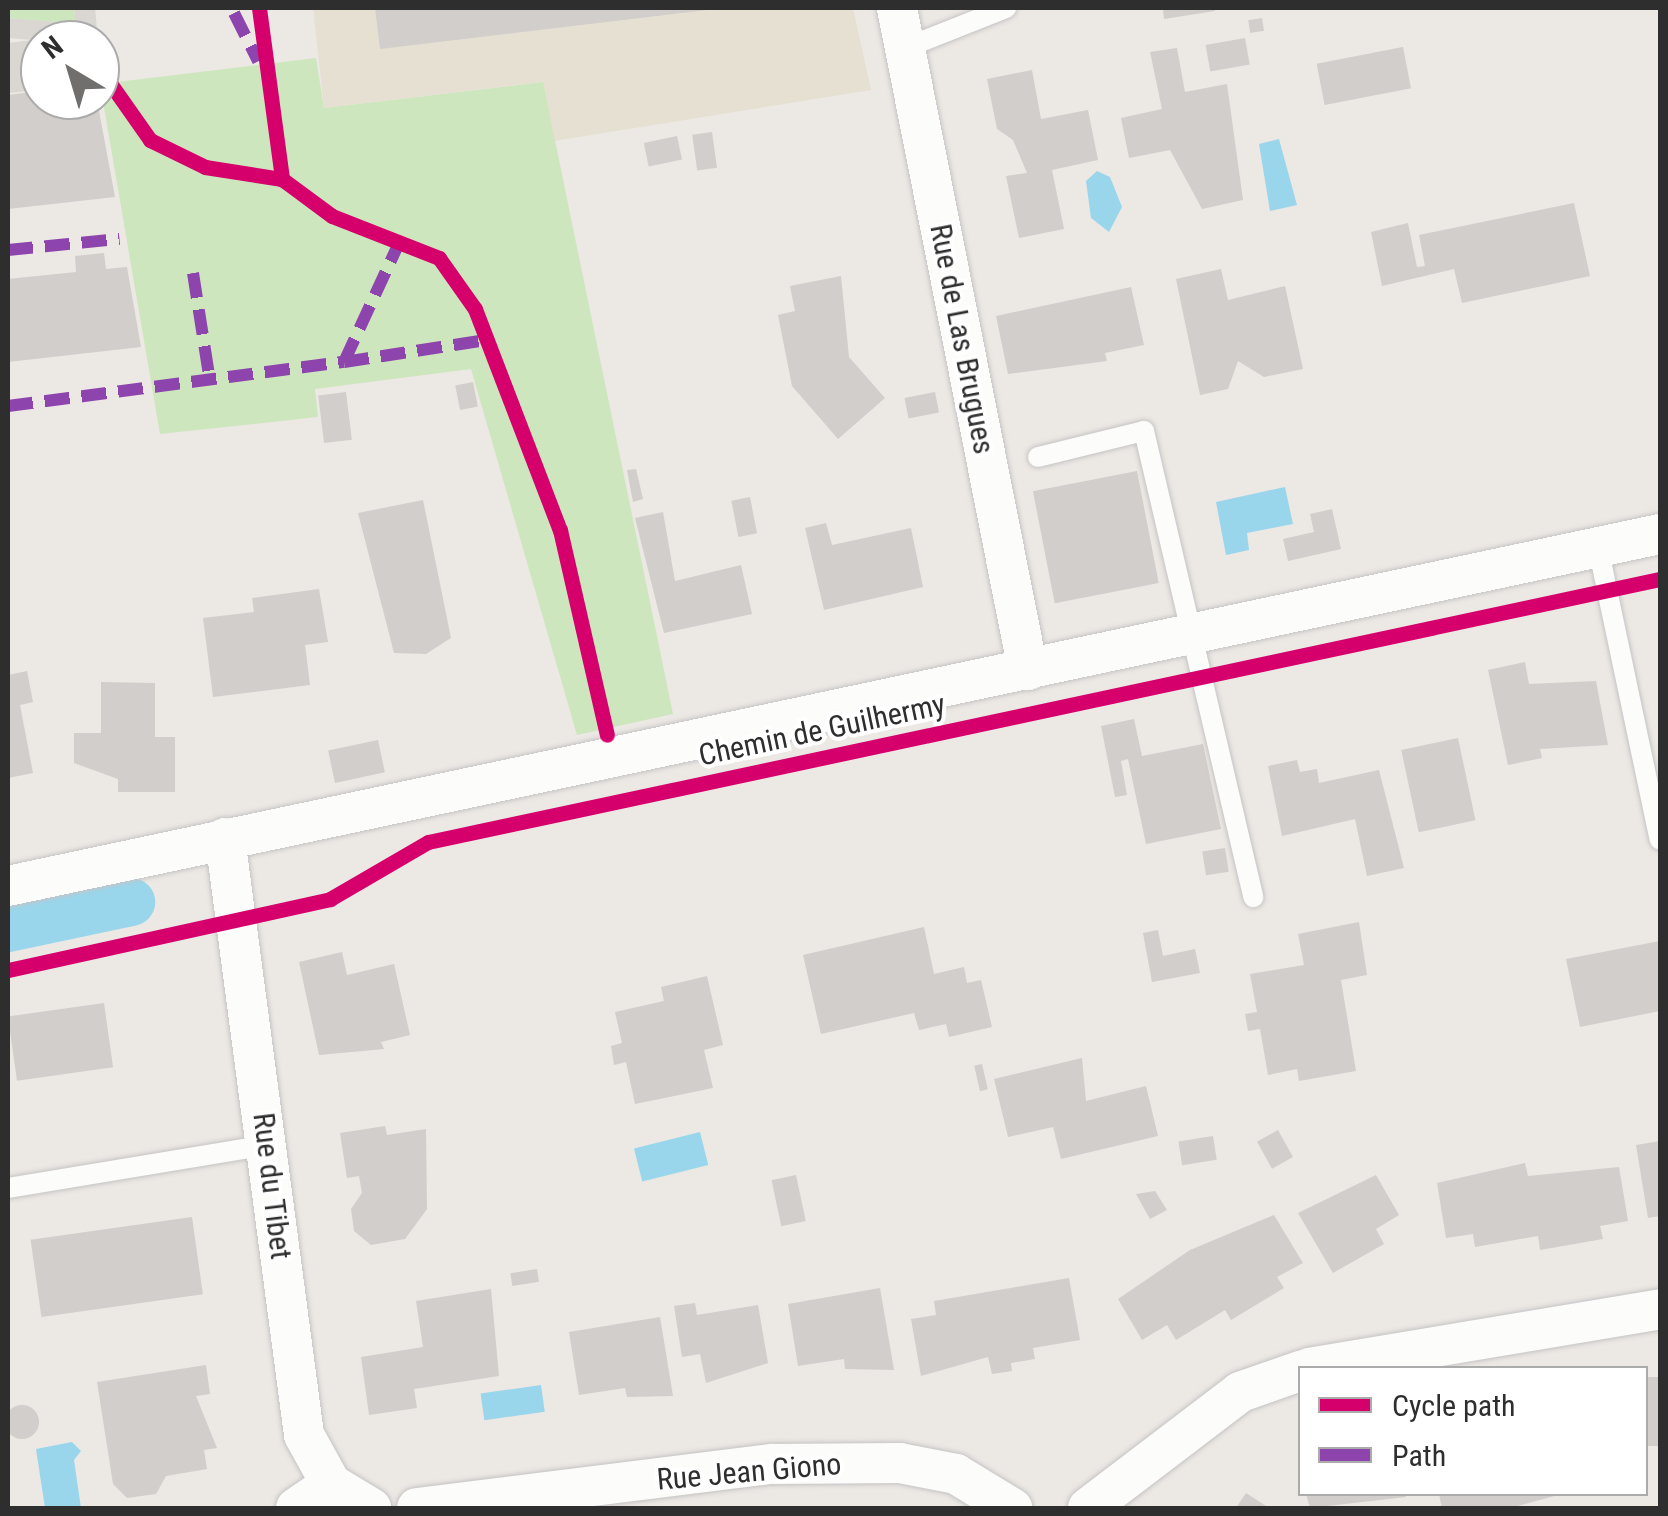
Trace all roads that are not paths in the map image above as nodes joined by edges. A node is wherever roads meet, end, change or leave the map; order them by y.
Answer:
1 (897, 8) edge
2 (1006, 8) edge
3 (905, 48) junction
4 (1038, 457) dead end
5 (1660, 534) edge
6 (1598, 547) junction
7 (1195, 634) junction
8 (1028, 670) junction
9 (225, 838) junction
10 (1660, 840) edge
11 (8, 886) edge
12 (1252, 897) dead end
13 (267, 1145) junction
14 (8, 1188) edge
15 (1660, 1309) edge
16 (1321, 1366) edge
17 (1298, 1373) edge
18 (331, 1484) junction
19 (296, 1508) edge
20 (371, 1508) edge
21 (417, 1508) edge
22 (1012, 1508) edge
23 (1088, 1508) edge

1 - 3 street, Rue de Las Brugues
2 - 3 lane
3 - 8 street, Rue de Las Brugues
4 - 7 lane
5 - 6 street, Chemin de Guilhermy
6 - 7 street, Chemin de Guilhermy
6 - 10 lane
7 - 8 street, Chemin de Guilhermy
7 - 12 lane
8 - 9 street, Chemin de Guilhermy
9 - 11 street, Chemin de Guilhermy
9 - 13 street, Rue du Tibet
13 - 14 lane
13 - 18 street, Rue du Tibet
15 - 16 street
17 - 23 street
18 - 19 street
18 - 20 street
21 - 22 street, Rue Jean Giono

